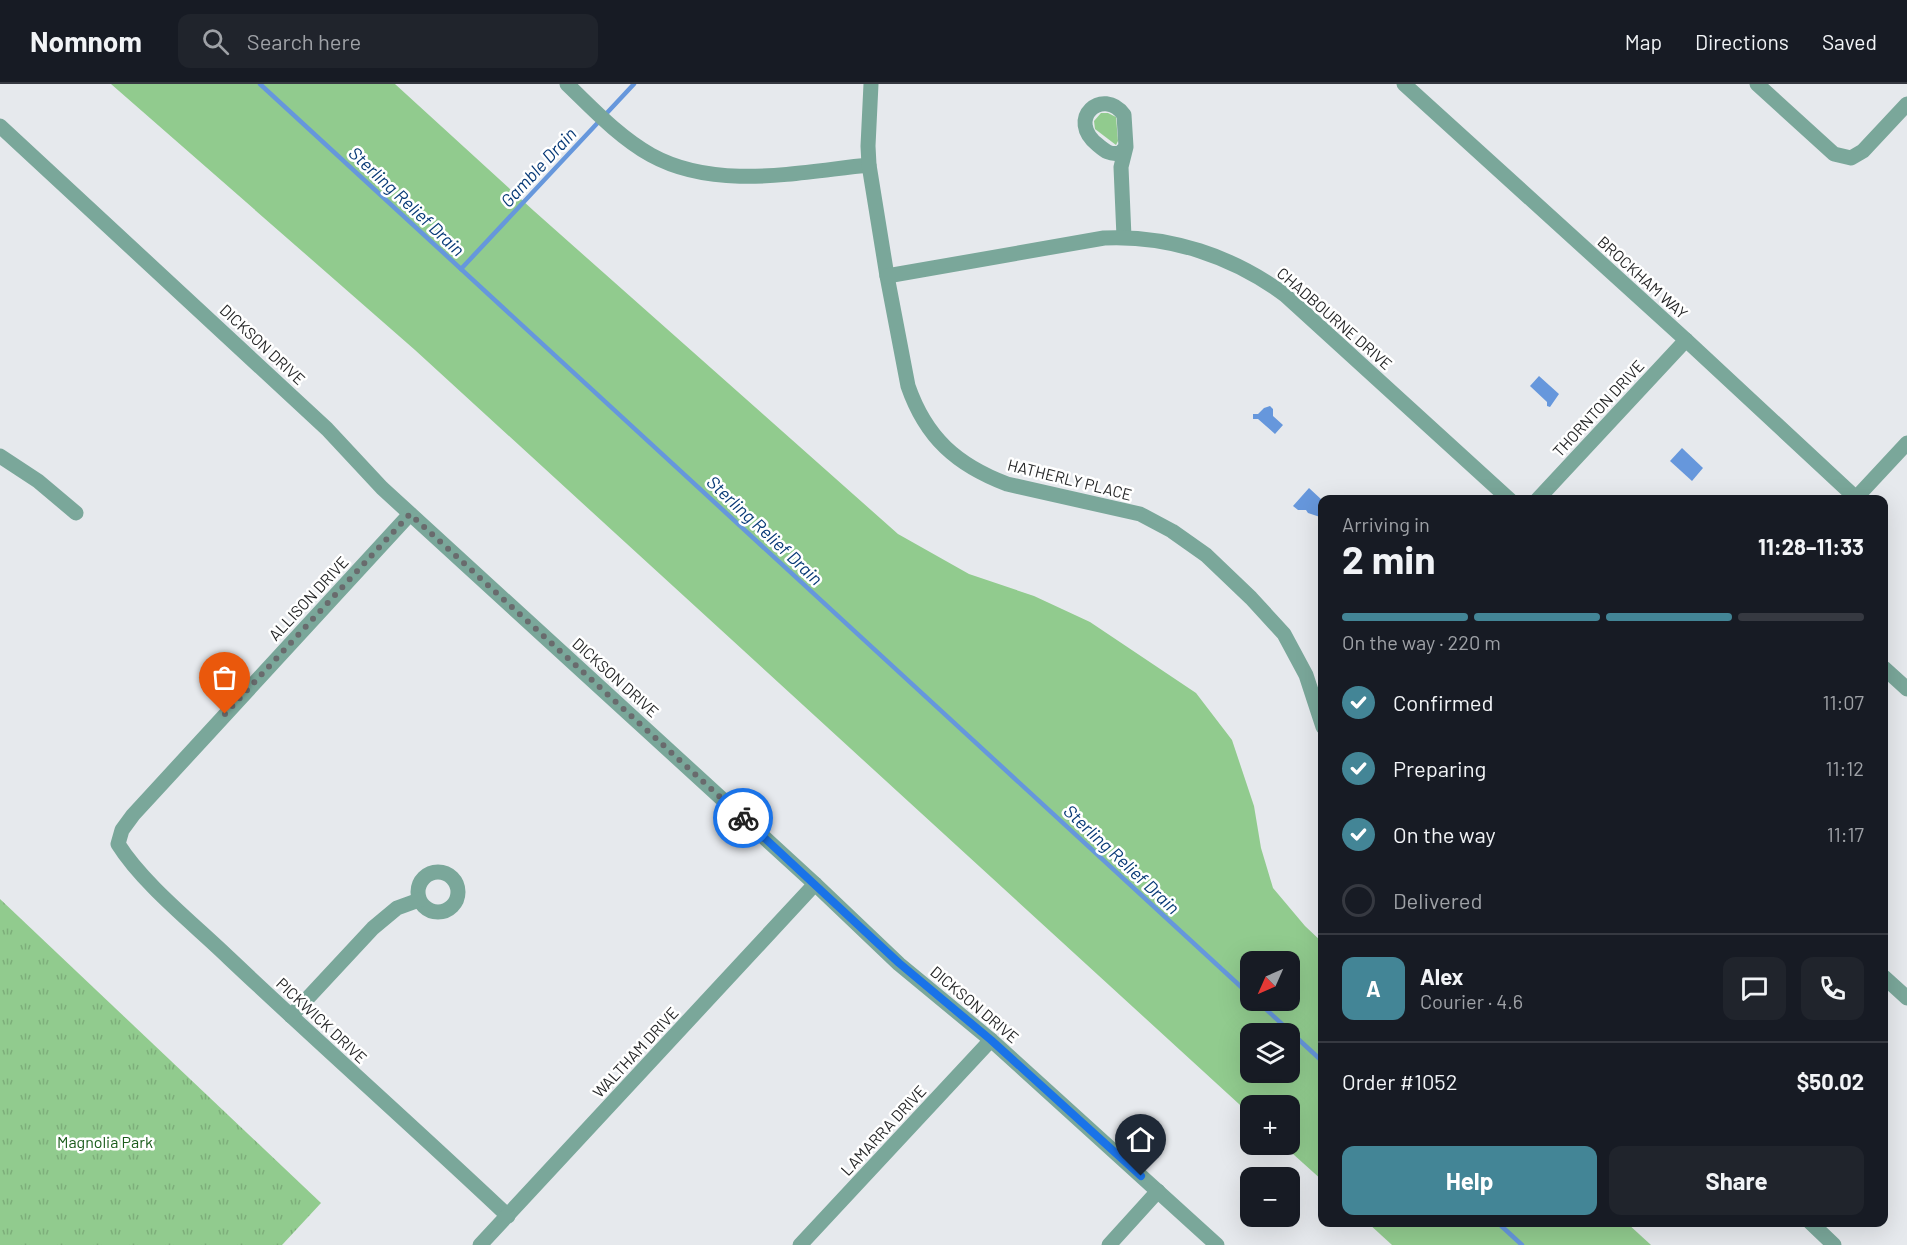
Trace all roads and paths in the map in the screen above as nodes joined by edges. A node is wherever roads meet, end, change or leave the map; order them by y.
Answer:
1 (567, 84) edge
2 (871, 84) edge
3 (1404, 84) edge
4 (1757, 84) edge
5 (1907, 104) edge
6 (0, 126) edge
7 (1126, 147) junction
8 (1106, 152) junction
9 (869, 165) junction
10 (1121, 167) junction
11 (1124, 237) junction
12 (887, 276) junction
13 (1686, 340) junction
14 (1907, 443) edge
15 (0, 456) edge
16 (1505, 495) edge
17 (1542, 495) edge
18 (1851, 495) edge
19 (1859, 495) edge
20 (76, 513) dead end
21 (410, 514) junction
22 (1888, 672) edge
23 (1907, 689) edge
24 (1318, 691) edge
25 (118, 844) joint
26 (815, 884) junction
27 (419, 900) dead end
28 (1888, 981) edge
29 (1907, 998) edge
30 (291, 1016) junction
31 (991, 1040) junction
32 (1158, 1191) junction
33 (508, 1216) junction
34 (1815, 1227) edge
35 (480, 1245) edge
36 (801, 1245) edge
37 (1109, 1245) edge
38 (1217, 1245) edge
39 (1834, 1245) edge

1 - 9 street
2 - 9 street, HATHERLY PLACE
3 - 13 street, BROCKHAM WAY
4 - 5 street
6 - 21 street, DICKSON DRIVE
7 - 8 street
7 - 8 street
7 - 10 street
8 - 10 street
9 - 12 street, HATHERLY PLACE
10 - 11 street
11 - 12 street, CHADBOURNE DRIVE
11 - 16 street, CHADBOURNE DRIVE
12 - 24 street, HATHERLY PLACE
13 - 17 street, THORNTON DRIVE
13 - 18 street, BROCKHAM WAY
14 - 19 street
15 - 20 street
21 - 25 street, ALLISON DRIVE
21 - 26 street, DICKSON DRIVE
22 - 23 street
25 - 30 street, PICKWICK DRIVE
26 - 31 street, DICKSON DRIVE
26 - 33 street, WALTHAM DRIVE
27 - 30 street
28 - 29 street
30 - 33 street, PICKWICK DRIVE
31 - 32 street, DICKSON DRIVE
31 - 36 street, LAMARRA DRIVE
32 - 37 street
32 - 38 street, DICKSON DRIVE
33 - 35 street, WALTHAM DRIVE
34 - 39 street

